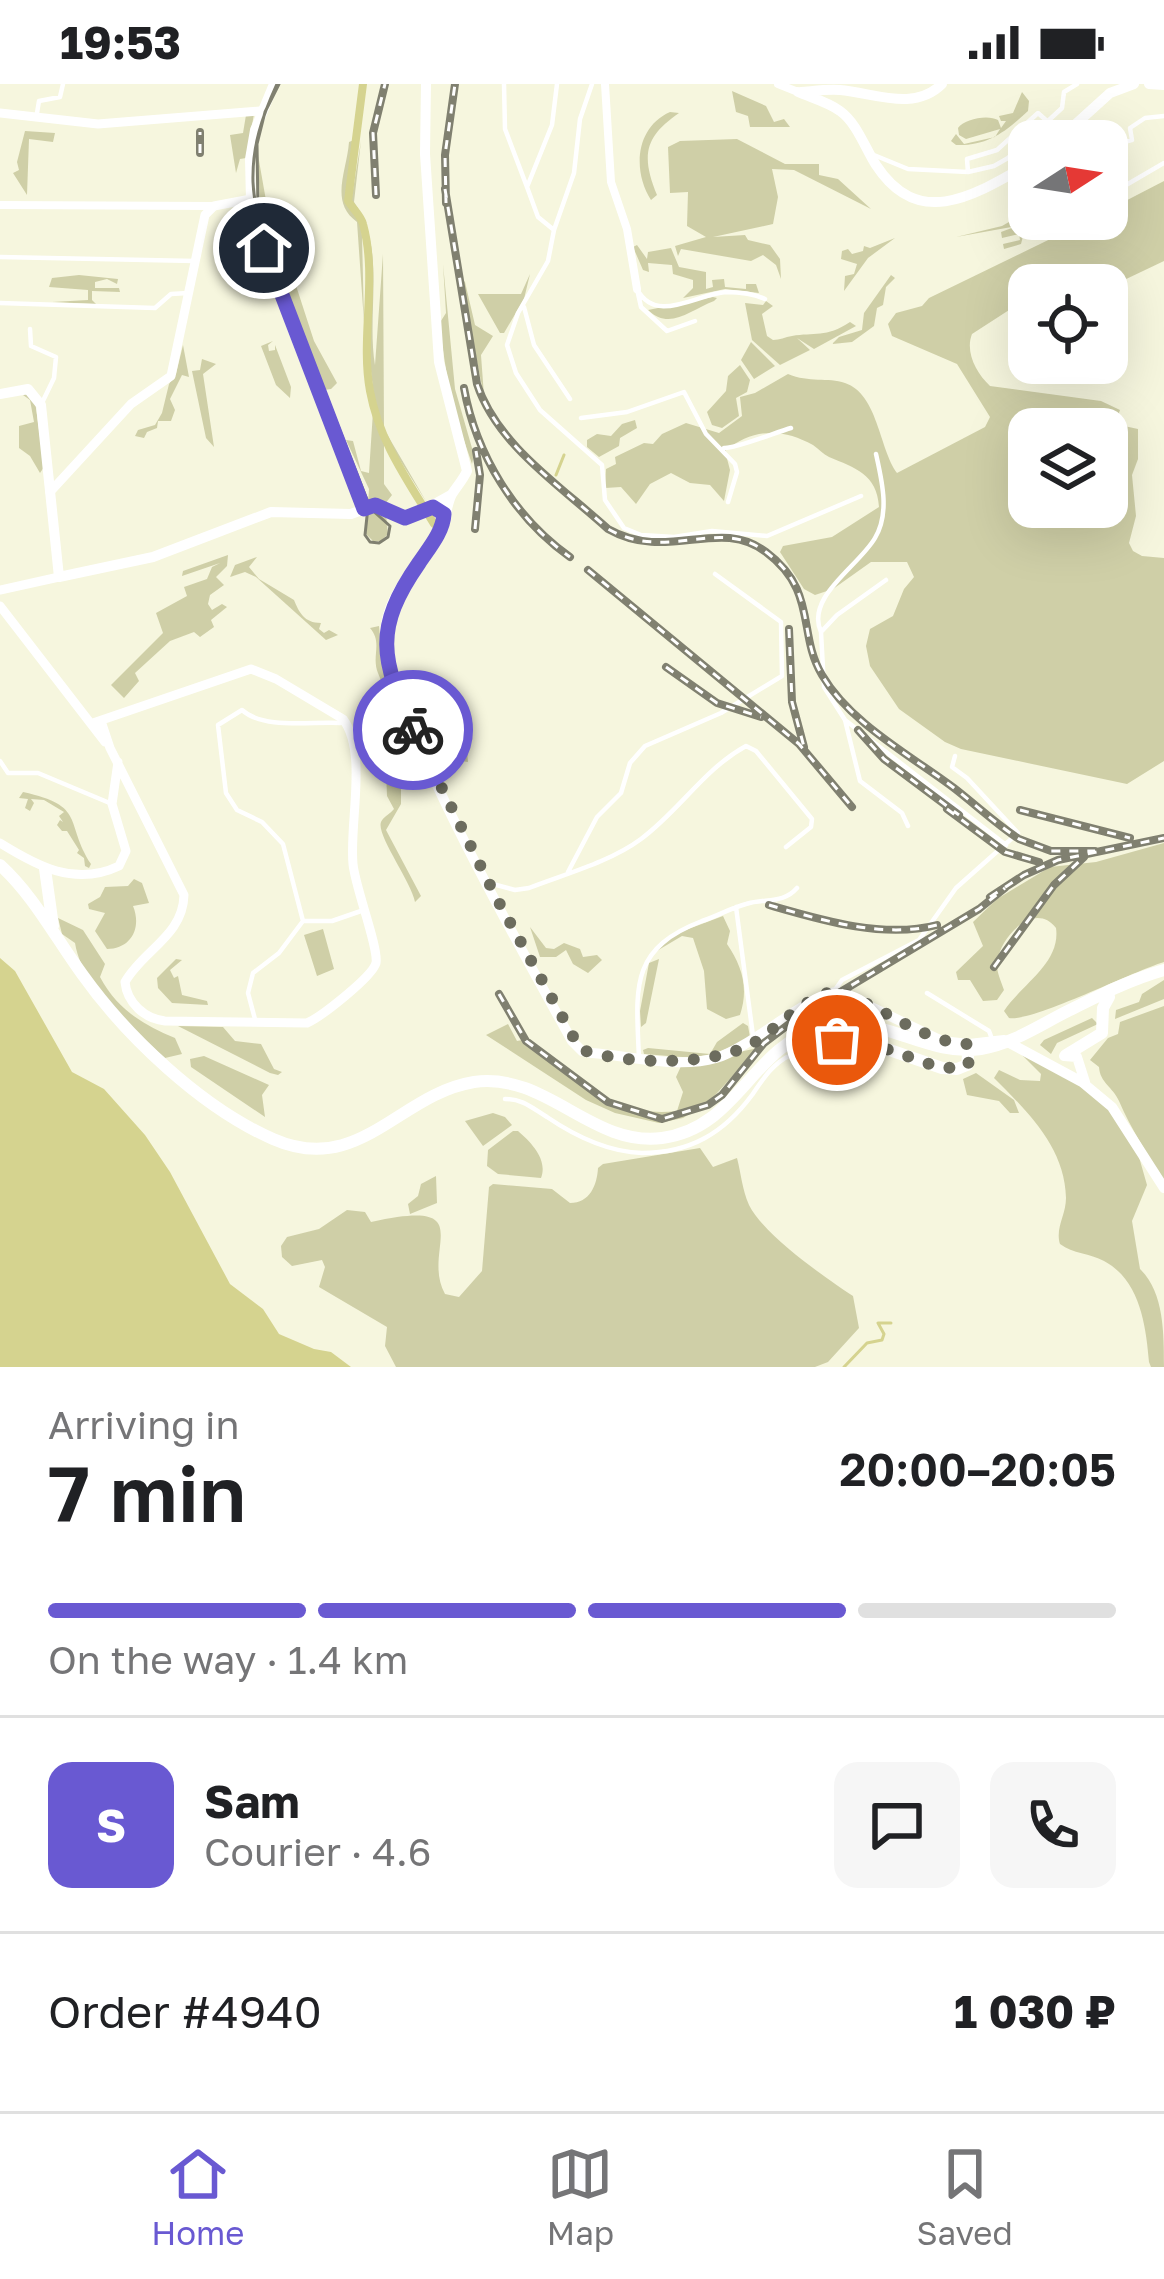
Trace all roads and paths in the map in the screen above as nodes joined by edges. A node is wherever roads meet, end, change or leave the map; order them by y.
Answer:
1 (63, 84) edge
2 (274, 84) edge
3 (426, 84) edge
4 (504, 84) edge
5 (557, 84) edge
6 (592, 84) edge
7 (605, 84) edge
8 (778, 84) edge
9 (942, 84) edge
10 (1077, 84) edge
11 (1134, 84) edge
12 (1149, 84) edge
13 (1164, 85) edge
14 (927, 90) edge
15 (798, 92) junction
16 (260, 111) junction
17 (0, 113) edge
18 (1164, 116) edge
19 (36, 119) junction
20 (1048, 120) edge
21 (1080, 120) edge
22 (1008, 141) edge
23 (1128, 141) edge
24 (869, 153) junction
25 (1008, 158) edge
26 (1164, 163) edge
27 (968, 172) junction
28 (1008, 175) edge
29 (1128, 184) edge
30 (527, 187) junction
31 (251, 199) junction
32 (0, 205) edge
33 (214, 206) junction
34 (554, 230) junction
35 (0, 257) edge
36 (196, 262) junction
37 (637, 289) junction
38 (188, 293) junction
39 (765, 299) dead end
40 (0, 303) edge
41 (524, 307) junction
42 (695, 320) dead end
43 (30, 328) dead end
44 (0, 394) edge
45 (570, 399) dead end
46 (41, 405) junction
47 (581, 418) dead end
48 (791, 428) dead end
49 (724, 448) junction
50 (876, 454) dead end
51 (50, 492) junction
52 (451, 495) junction
53 (861, 496) dead end
54 (728, 502) dead end
55 (364, 509) junction
56 (427, 510) junction
57 (444, 523) junction
58 (715, 574) dead end
59 (59, 577) junction
60 (886, 580) dead end
61 (0, 590) edge
62 (0, 606) edge
63 (821, 632) junction
64 (844, 720) junction
65 (347, 724) junction
66 (98, 726) junction
67 (955, 756) dead end
68 (0, 761) edge
69 (118, 762) junction
70 (112, 804) junction
71 (908, 826) dead end
72 (0, 843) edge
73 (1006, 845) junction
74 (786, 847) dead end
75 (0, 869) edge
76 (45, 869) junction
77 (568, 872) junction
78 (489, 884) junction
79 (797, 888) dead end
80 (736, 907) junction
81 (362, 910) junction
82 (41, 917) junction
83 (303, 921) junction
84 (58, 939) junction
85 (1164, 972) edge
86 (834, 991) junction
87 (928, 993) dead end
88 (1109, 997) junction
89 (854, 1002) junction
90 (1085, 1009) junction
91 (1103, 1019) junction
92 (256, 1023) junction
93 (834, 1024) junction
94 (880, 1025) junction
95 (849, 1028) junction
96 (1029, 1033) junction
97 (816, 1035) junction
98 (992, 1039) junction
99 (754, 1042) junction
100 (838, 1043) junction
101 (1084, 1045) junction
102 (961, 1049) junction
103 (1064, 1056) junction
104 (639, 1058) junction
105 (1042, 1059) junction
106 (1079, 1064) junction
107 (1065, 1073) junction
108 (1087, 1085) junction
109 (505, 1099) dead end
110 (1164, 1188) edge

1 - 19 street
2 - 16 main road
3 - 52 main road
4 - 30 street
5 - 30 street
6 - 34 street
7 - 37 street
8 - 15 street
9 - 14 main road
10 - 20 street
11 - 21 main road
12 - 13 main road
14 - 15 main road
15 - 24 main road
16 - 19 main road
16 - 31 main road
17 - 19 main road
18 - 23 street
22 - 27 street
24 - 27 street
24 - 28 main road
25 - 27 street
26 - 29 street
30 - 34 street
31 - 33 main road
31 - 55 main road
32 - 33 street
33 - 36 main road
34 - 41 street
35 - 36 street
36 - 38 main road
37 - 39 street
37 - 42 street
38 - 40 street
38 - 51 main road
41 - 45 street
41 - 53 street
43 - 46 street
44 - 46 main road
46 - 51 main road
47 - 49 street
48 - 49 street
49 - 54 street
50 - 63 street
51 - 59 main road
52 - 56 main road
52 - 57 main road
55 - 56 main road
55 - 59 main road
56 - 57 main road
57 - 78 main road
58 - 77 street
59 - 61 main road
60 - 63 street
62 - 66 main road
63 - 64 street
64 - 71 street
64 - 73 street
65 - 66 main road
65 - 81 main road
65 - 83 street
66 - 69 main road
67 - 73 street
68 - 70 street
69 - 70 main road
69 - 92 main road
70 - 76 main road
72 - 76 main road
73 - 86 street
74 - 77 street
75 - 82 highway
76 - 84 highway
77 - 78 street
78 - 104 main road
79 - 80 street
80 - 99 street
80 - 104 street
81 - 83 street
81 - 92 main road
82 - 84 highway
82 - 97 highway
83 - 92 street
84 - 93 highway
85 - 88 highway
85 - 96 highway
86 - 89 main road
86 - 99 main road
87 - 98 street
88 - 90 highway
88 - 91 highway
89 - 93 highway
89 - 94 highway
89 - 102 main road
90 - 91 highway
90 - 96 highway
91 - 101 highway
93 - 94 highway
94 - 102 highway
95 - 97 highway
95 - 100 highway
95 - 102 highway
96 - 102 highway
97 - 100 highway
98 - 102 main road
98 - 105 main road
99 - 104 main road
100 - 102 highway
100 - 109 street
101 - 103 highway
101 - 106 highway
103 - 105 main road
103 - 106 main road
103 - 107 main road
105 - 107 main road
106 - 107 main road
106 - 108 main road
107 - 108 main road
108 - 110 main road

